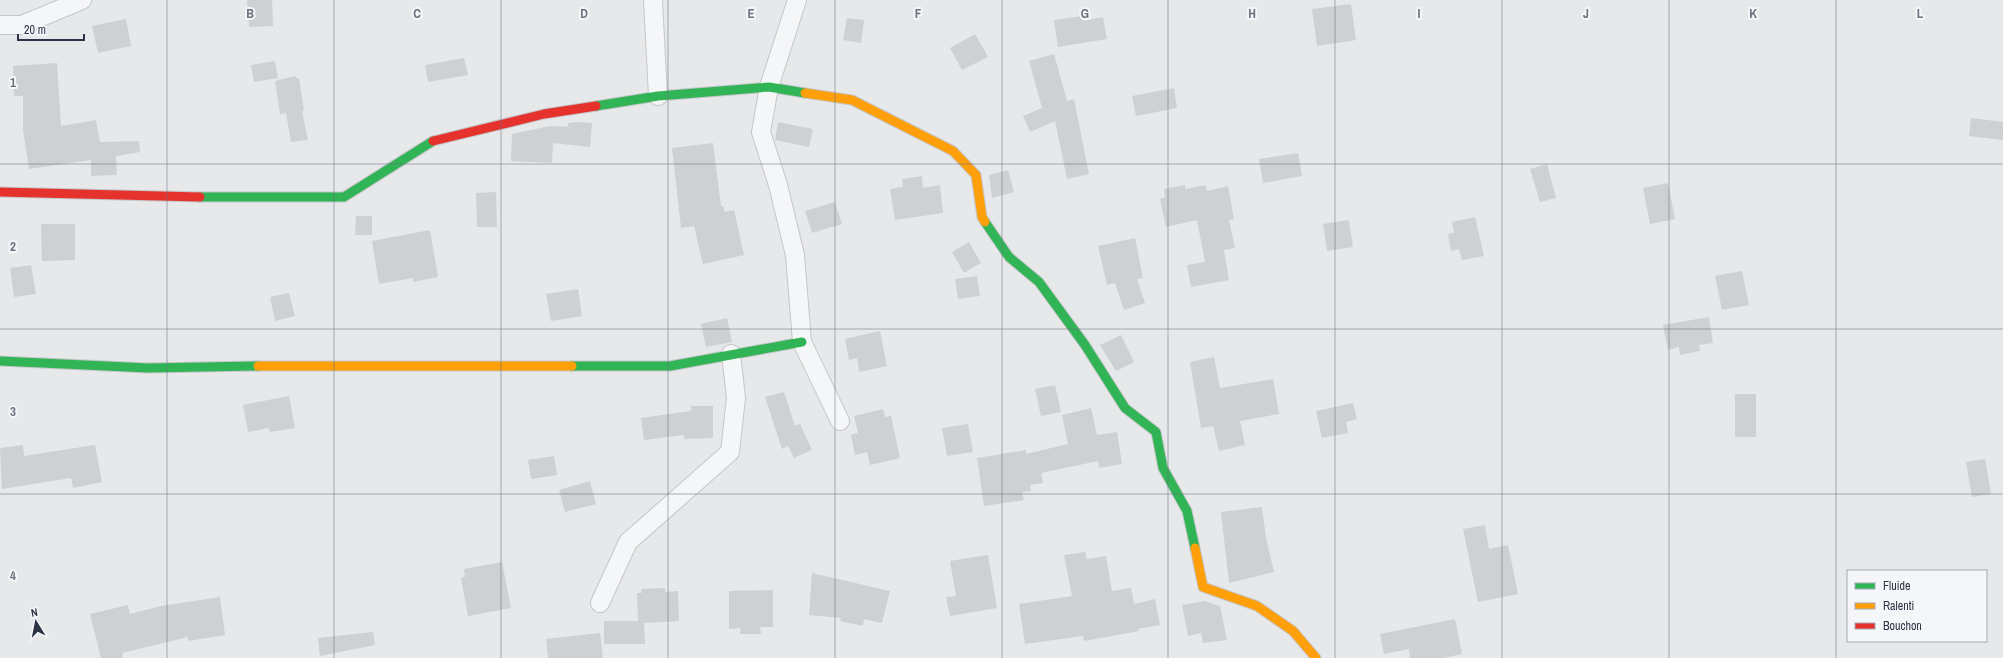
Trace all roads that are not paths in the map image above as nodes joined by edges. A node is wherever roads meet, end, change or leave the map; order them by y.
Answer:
1 (82, 0) edge
2 (653, 0) edge
3 (797, 0) edge
4 (0, 25) edge
5 (769, 87) junction
6 (658, 96) junction
7 (0, 192) edge
8 (802, 342) junction
9 (731, 354) junction
10 (0, 361) edge
11 (840, 421) dead end
12 (600, 603) dead end
13 (1316, 658) edge

1 - 4 street
2 - 6 street
3 - 5 street
5 - 6 street
5 - 8 street
5 - 13 street
6 - 7 street
8 - 9 street
8 - 11 street
9 - 10 street
9 - 12 street

